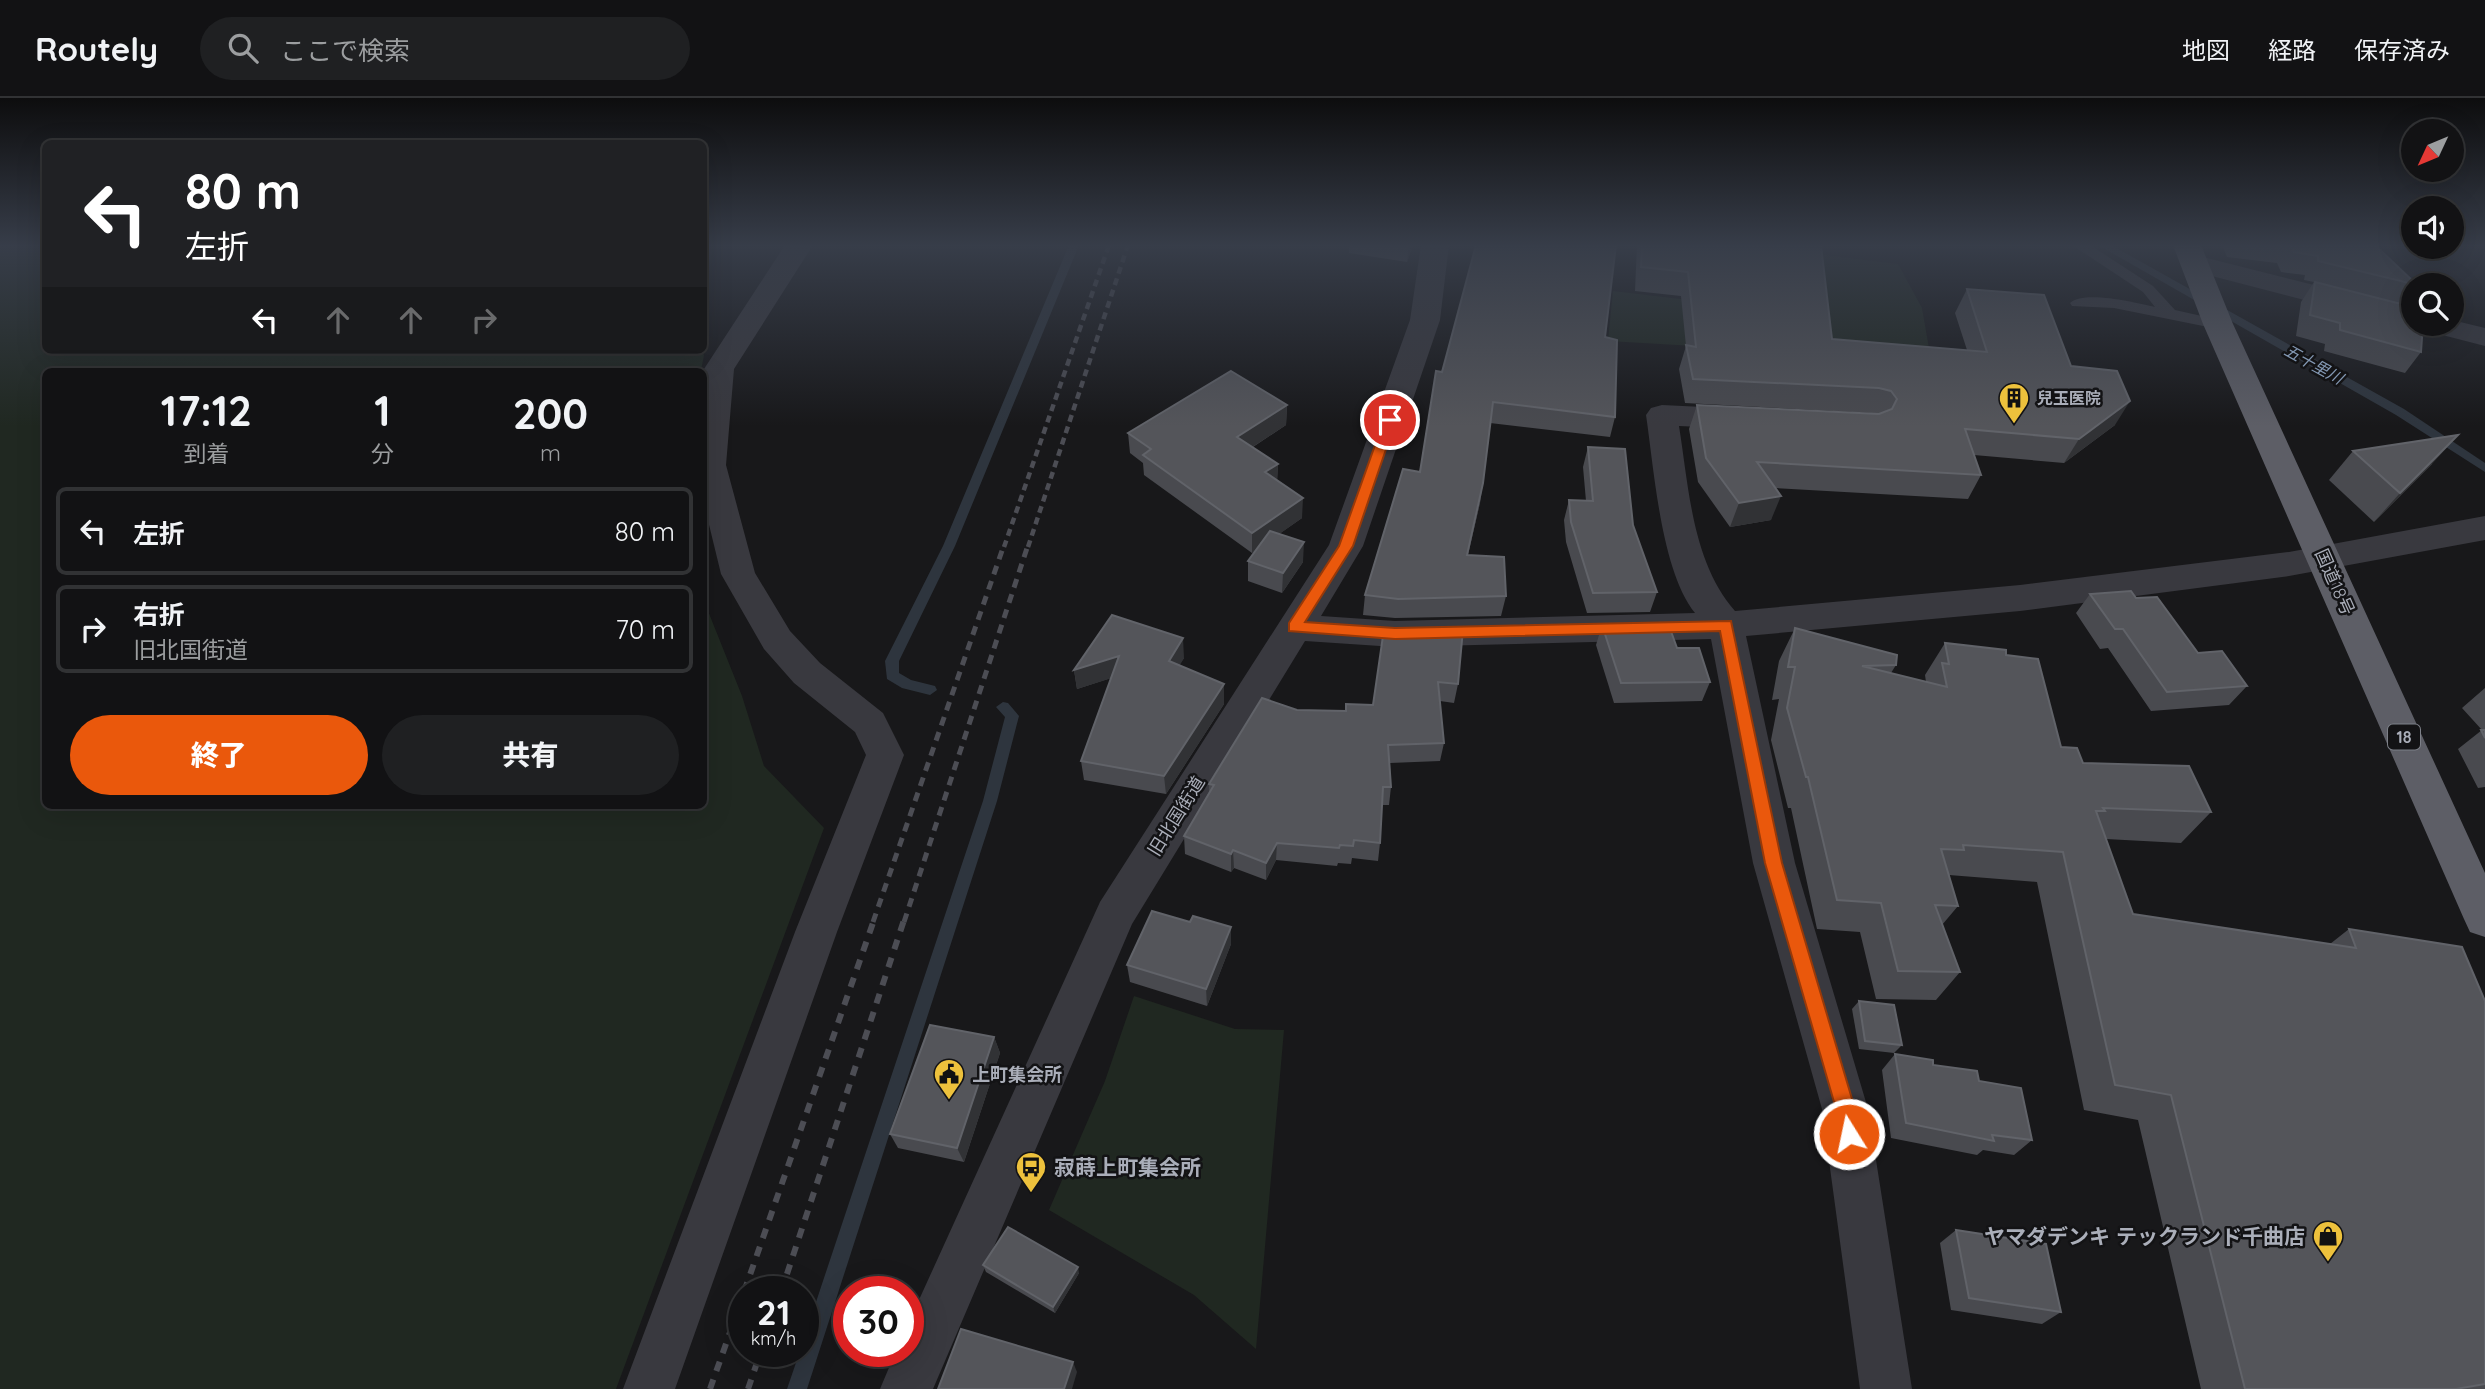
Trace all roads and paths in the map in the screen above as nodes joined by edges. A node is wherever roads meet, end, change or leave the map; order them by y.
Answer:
1 (760, 305) edge
2 (1427, 305) edge
3 (2129, 305) edge
4 (2162, 305) edge
5 (2211, 305) edge
6 (2357, 305) edge
7 (2167, 311) junction
8 (2401, 316) edge
9 (2218, 324) junction
10 (2464, 332) edge
11 (2485, 337) edge
12 (1772, 420) edge
13 (2485, 528) edge
14 (2323, 556) junction
15 (1726, 625) junction
16 (1294, 627) junction
17 (2485, 919) edge
18 (649, 1389) edge
19 (906, 1389) edge
20 (1886, 1389) edge

1 - 18 street
2 - 16 street, 旧北国街道
3 - 7 lane
4 - 7 lane
5 - 9 highway, 国道18号 / 18
6 - 8 street
7 - 9 lane
9 - 14 highway, 国道18号 / 18
10 - 11 street
12 - 15 street
13 - 14 street
14 - 15 street
14 - 17 highway, 国道18号 / 18
15 - 16 street
15 - 20 street
16 - 19 street, 旧北国街道

